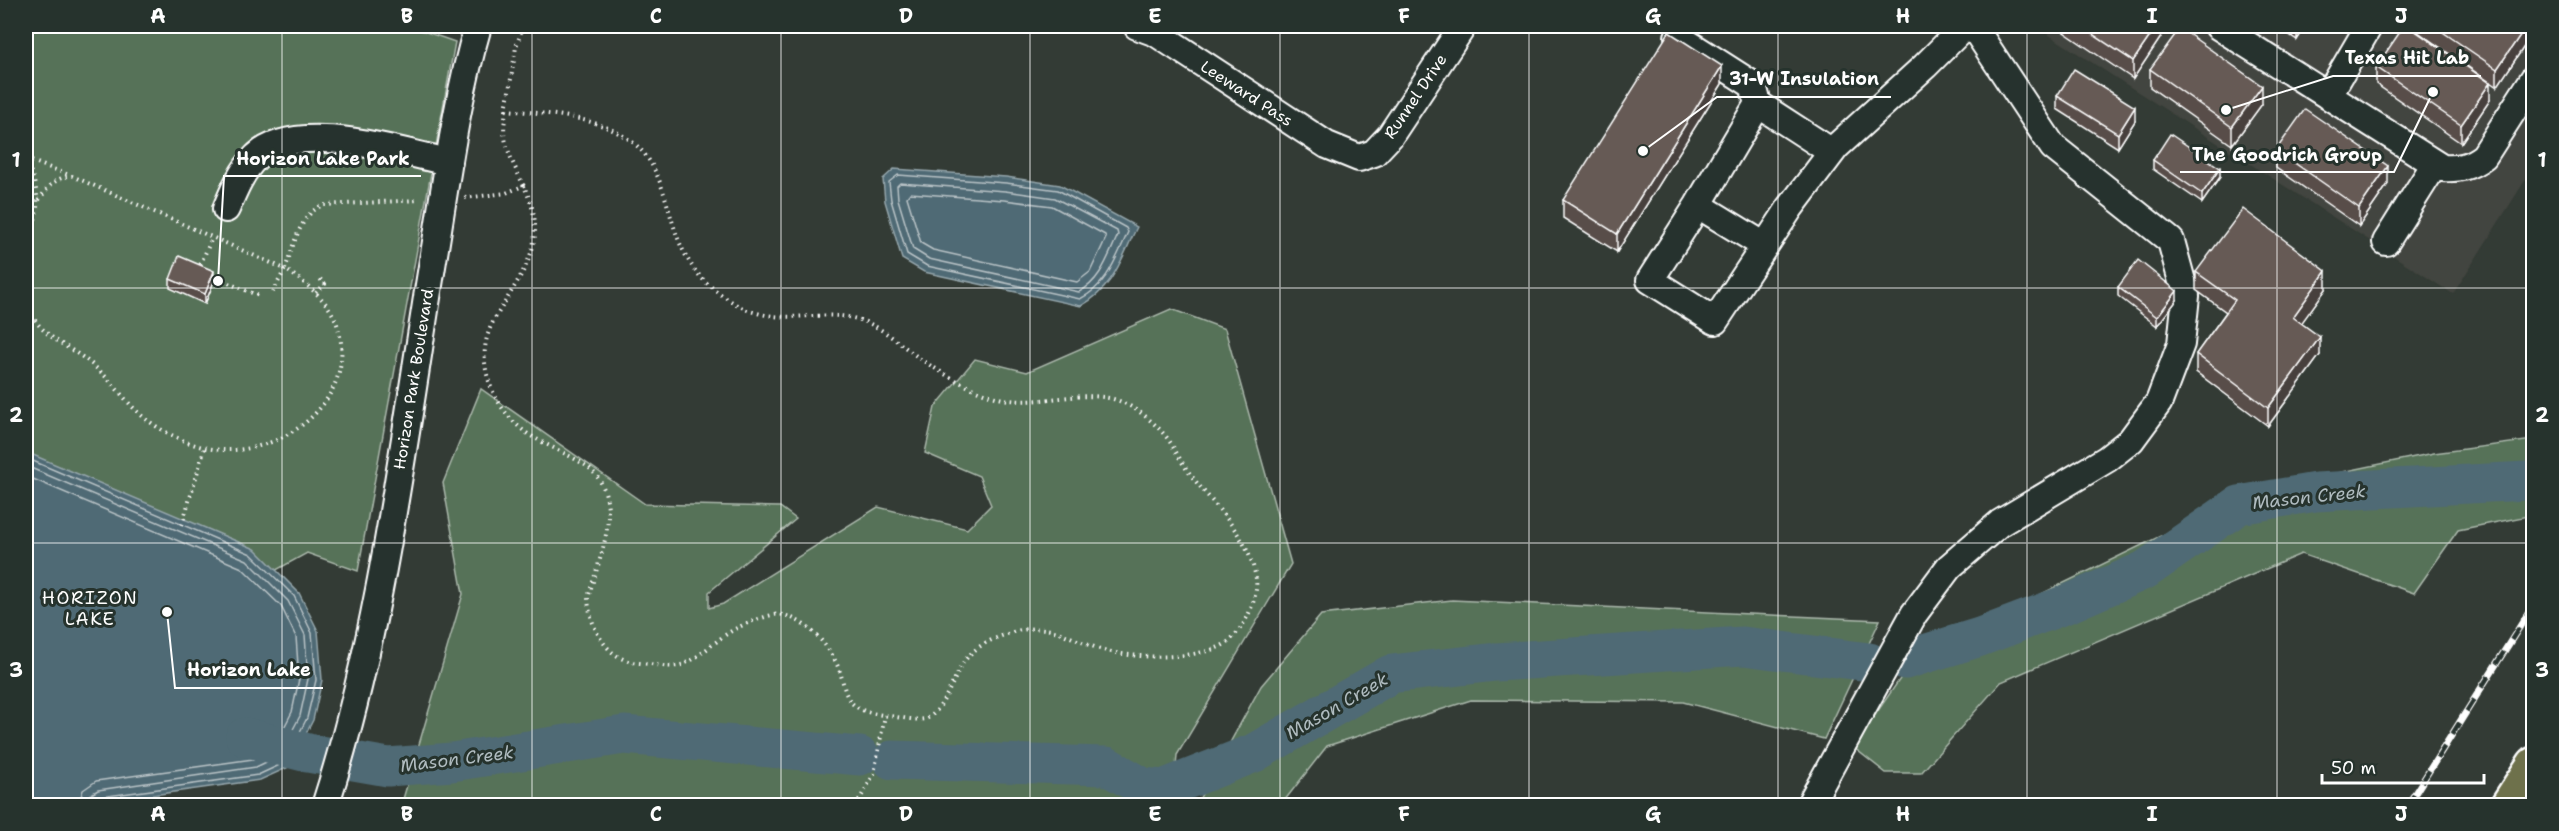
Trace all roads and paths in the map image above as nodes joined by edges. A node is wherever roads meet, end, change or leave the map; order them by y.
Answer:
1 (478, 26) edge
2 (523, 26) edge
3 (1137, 26) edge
4 (1462, 26) edge
5 (2218, 26) edge
6 (2369, 26) edge
7 (1961, 27) edge
8 (1678, 38) edge
9 (2534, 78) edge
10 (2328, 96) junction
11 (1758, 104) junction
12 (506, 110) junction
13 (1833, 152) junction
14 (1359, 158) joint
15 (26, 160) edge
16 (449, 162) junction
17 (2435, 164) junction
18 (72, 176) junction
19 (525, 185) junction
20 (460, 198) dead end
21 (39, 200) junction
22 (420, 200) dead end
23 (1698, 205) junction
24 (226, 209) dead end
25 (212, 238) junction
26 (2386, 242) dead end
27 (26, 245) edge
28 (1765, 246) junction
29 (188, 266) edge
30 (285, 269) junction
31 (198, 270) junction
32 (321, 279) dead end
33 (273, 292) dead end
34 (316, 293) junction
35 (259, 296) dead end
36 (26, 304) edge
37 (205, 447) junction
38 (182, 525) dead end
39 (885, 715) junction
40 (2534, 764) edge
41 (327, 800) edge
42 (856, 806) edge
43 (1809, 806) edge
44 (2507, 806) edge

1 - 16 street, Horizon Park Boulevard
2 - 12 path
3 - 14 street, Leeward Pass
4 - 14 street, Runnel Drive
5 - 10 street
6 - 10 street
7 - 13 street
7 - 43 street
8 - 11 street
9 - 17 street
10 - 17 street
11 - 13 street
11 - 23 street
12 - 19 path
12 - 39 path
13 - 28 street
15 - 18 path
15 - 21 path
16 - 24 street
16 - 41 street, Horizon Park Boulevard
17 - 26 street
18 - 21 path
18 - 25 path
19 - 20 path
19 - 39 path
21 - 27 path
22 - 30 path
23 - 28 street
23 - 28 street
25 - 30 path
25 - 31 path
29 - 31 path
30 - 33 path
30 - 34 path
31 - 35 path
32 - 34 path
34 - 37 path
36 - 37 path
37 - 38 path
39 - 42 path
40 - 44 main road

